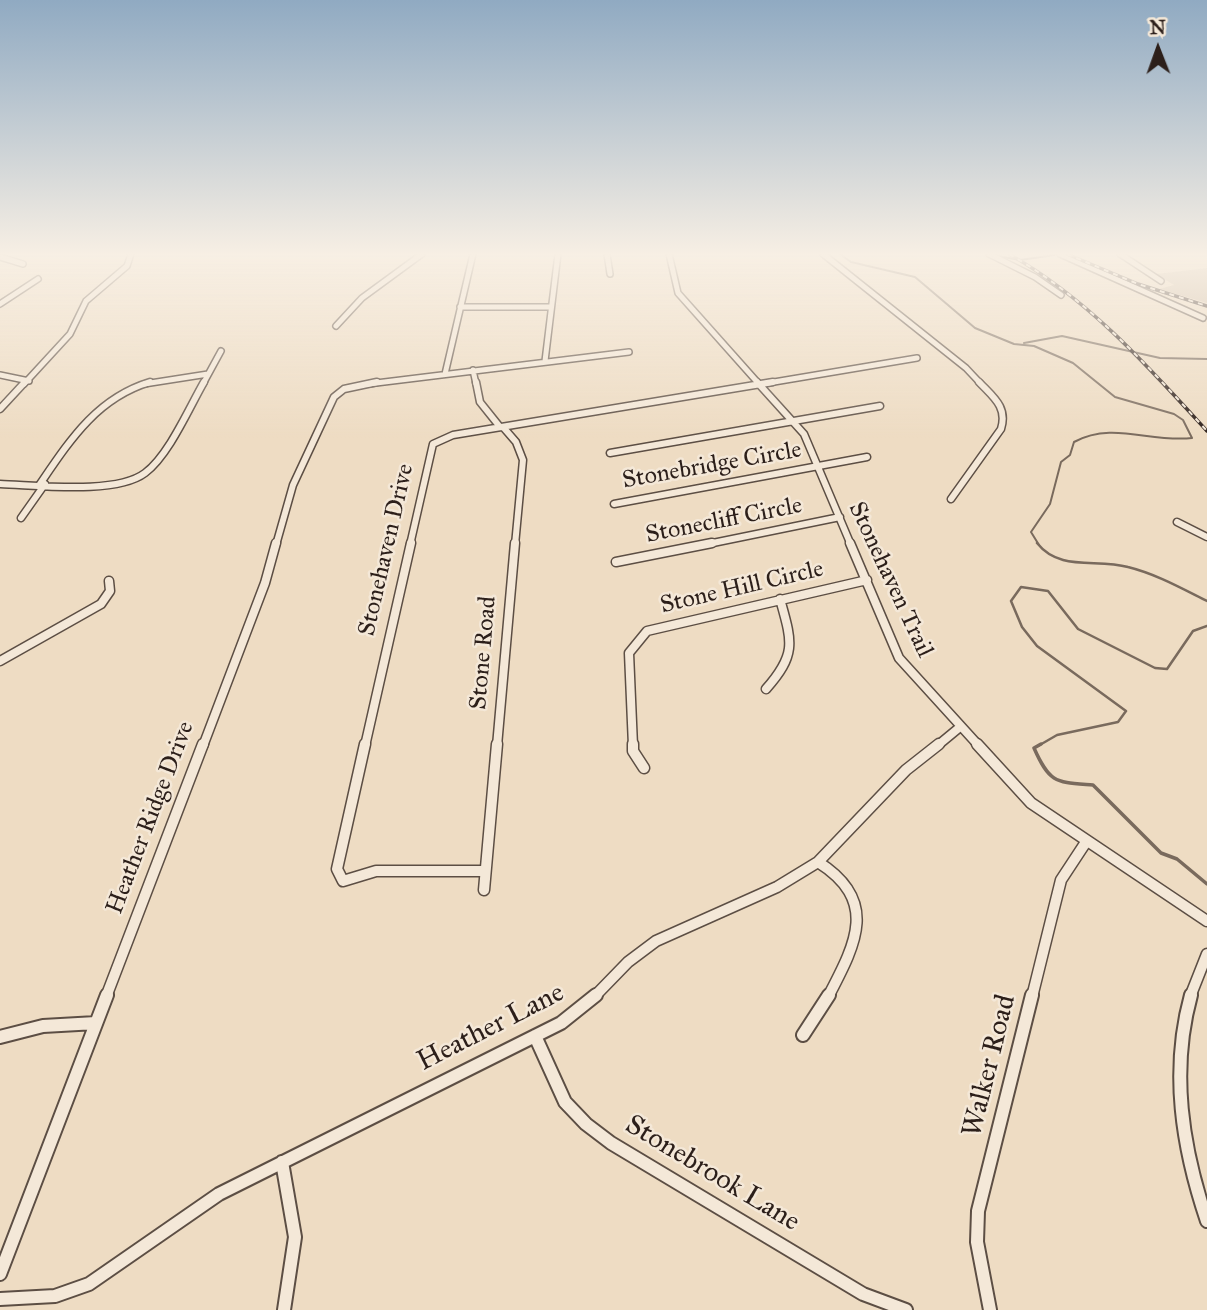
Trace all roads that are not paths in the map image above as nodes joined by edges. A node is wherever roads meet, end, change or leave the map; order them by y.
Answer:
1 (79, 315) edge
2 (346, 315) edge
3 (458, 315) edge
4 (550, 315) edge
5 (698, 315) edge
6 (899, 315) edge
7 (1198, 315) edge
8 (1203, 318) dead end
9 (336, 326) dead end
10 (221, 351) dead end
11 (629, 352) dead end
12 (917, 358) dead end
13 (545, 361) junction
14 (473, 370) junction
15 (0, 374) edge
16 (208, 374) junction
17 (445, 374) junction
18 (29, 381) junction
19 (760, 384) junction
20 (880, 406) dead end
21 (0, 410) edge
22 (793, 421) junction
23 (501, 427) junction
24 (610, 453) dead end
25 (867, 457) dead end
26 (818, 466) junction
27 (0, 484) edge
28 (42, 484) junction
29 (951, 499) dead end
30 (614, 504) dead end
31 (840, 517) junction
32 (21, 518) dead end
33 (1177, 522) dead end
34 (1207, 537) edge
35 (616, 562) dead end
36 (867, 580) junction
37 (109, 581) dead end
38 (780, 599) junction
39 (0, 661) edge
40 (766, 689) dead end
41 (960, 727) junction
42 (645, 768) dead end
43 (1086, 842) junction
44 (818, 862) junction
45 (485, 870) junction
46 (484, 890) dead end
47 (1207, 921) edge
48 (1207, 954) edge
49 (96, 1023) junction
50 (803, 1035) dead end
51 (535, 1036) junction
52 (0, 1037) edge
53 (282, 1162) junction
54 (1207, 1221) edge
55 (0, 1274) edge
56 (0, 1299) edge
57 (284, 1310) edge
58 (906, 1310) edge
59 (990, 1310) edge

1 - 18 street
2 - 9 street
3 - 17 street
4 - 13 street
5 - 19 street, Stonehaven Trail
6 - 29 street
7 - 8 street
10 - 16 street
11 - 13 street
12 - 19 street, Stonehaven Drive
13 - 14 street
14 - 17 street
14 - 23 street, Stone Road
15 - 18 street
16 - 28 street
16 - 28 street
17 - 49 street, Heather Ridge Drive
18 - 21 street
19 - 22 street, Stonehaven Trail
19 - 23 street, Stonehaven Drive
20 - 22 street
22 - 24 street
22 - 26 street, Stonehaven Trail
23 - 45 street, Stone Road
23 - 45 street, Stonehaven Drive
25 - 26 street, Stonebridge Circle
26 - 30 street, Stonebridge Circle
26 - 31 street, Stonehaven Trail
27 - 28 street
28 - 32 street
31 - 35 street, Stonecliff Circle
31 - 36 street, Stonehaven Trail
33 - 34 street
36 - 38 street, Stone Hill Circle
36 - 41 street, Stonehaven Trail
37 - 39 street
38 - 40 street
38 - 42 street, Stone Hill Circle
41 - 43 street, Stonehaven Trail
41 - 44 street, Heather Lane
43 - 47 street, Stonehaven Trail
43 - 59 street, Walker Road
44 - 50 street
44 - 51 street, Heather Lane
45 - 46 street, Stone Road
48 - 54 street
49 - 52 street
49 - 55 street, Heather Ridge Drive
51 - 53 street, Heather Lane
51 - 58 street, Stonebrook Lane
53 - 56 street, Heather Lane
53 - 57 street

